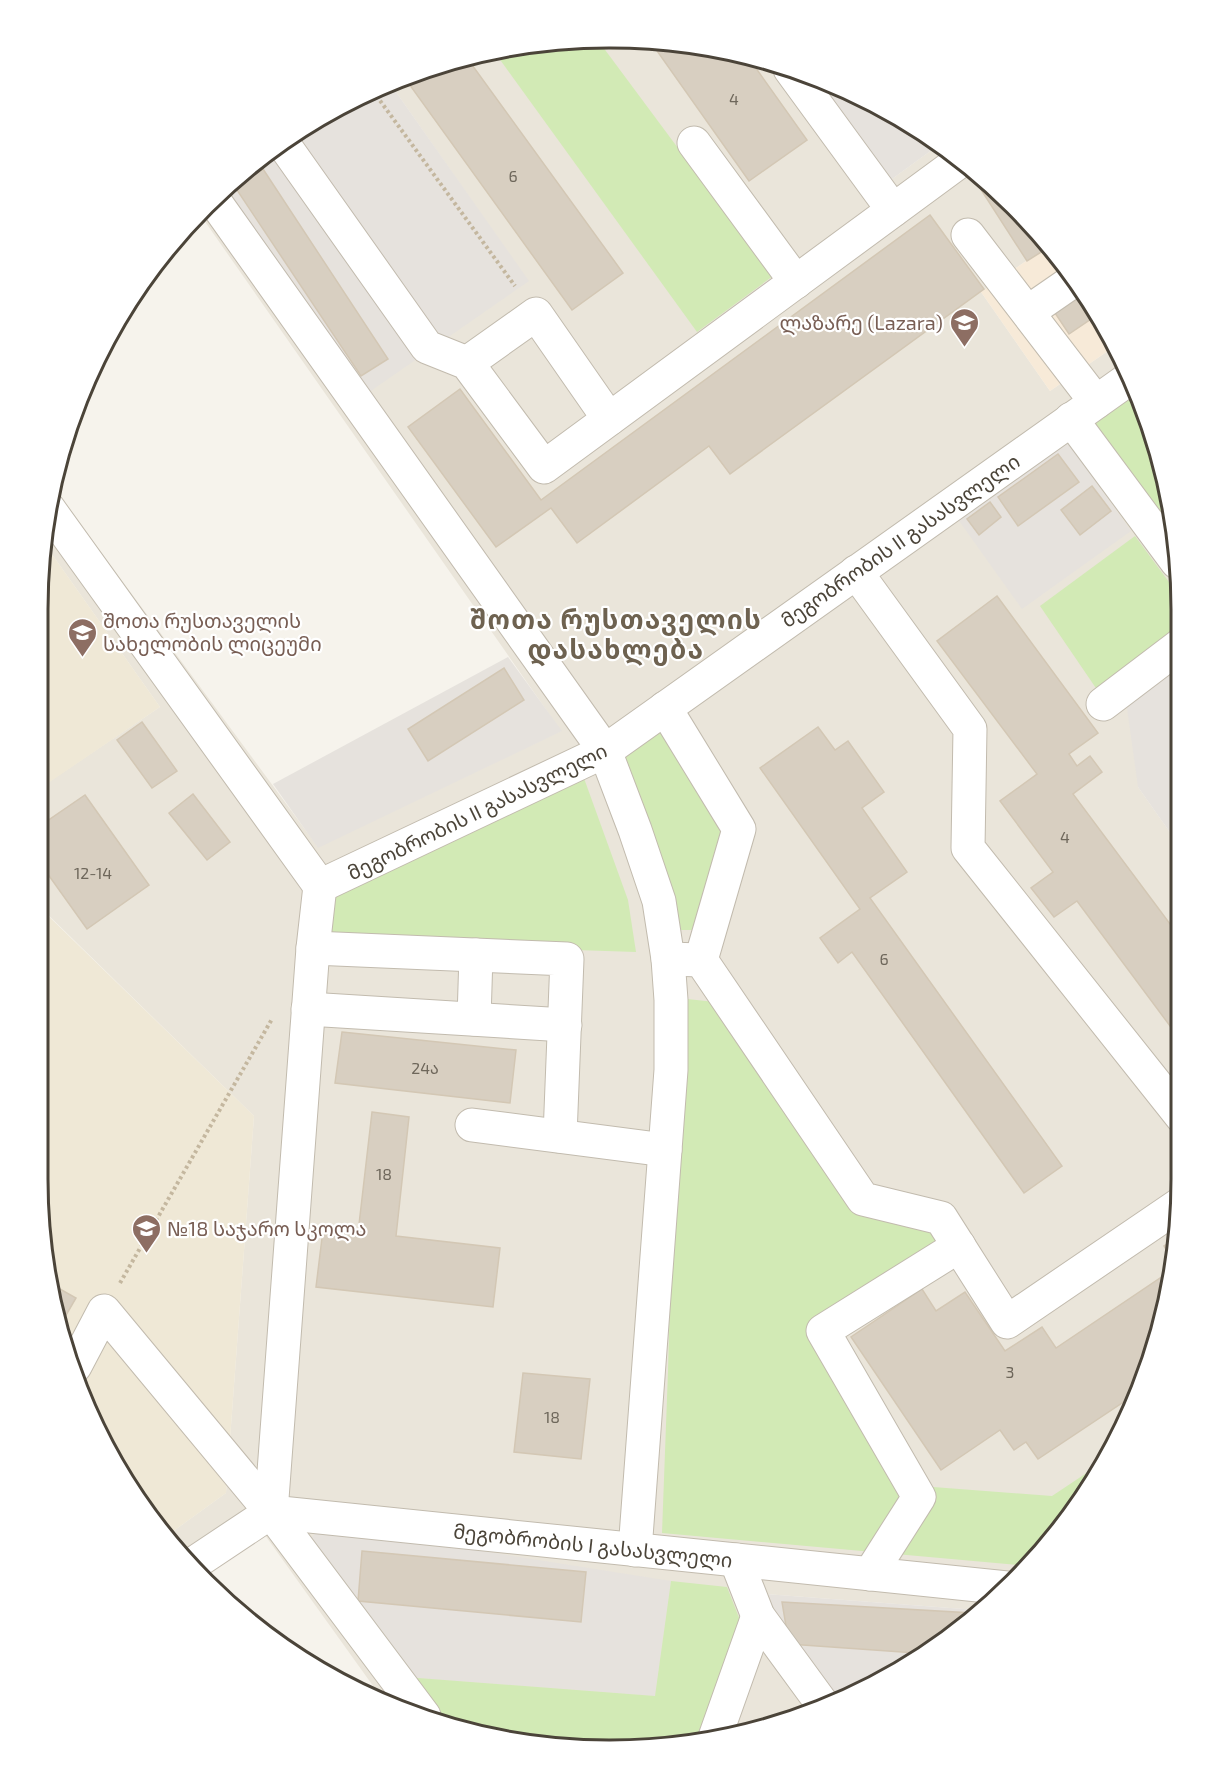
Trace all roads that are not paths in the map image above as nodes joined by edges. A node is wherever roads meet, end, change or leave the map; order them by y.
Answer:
1 (799, 81) edge
2 (694, 143) dead end
3 (288, 150) edge
4 (953, 166) edge
5 (218, 206) edge
6 (893, 210) junction
7 (968, 235) dead end
8 (796, 282) junction
9 (1067, 285) edge
10 (1028, 312) junction
11 (466, 363) junction
12 (1123, 383) edge
13 (1083, 410) junction
14 (609, 419) junction
15 (56, 519) edge
16 (1167, 546) edge
17 (856, 572) junction
18 (1171, 652) edge
19 (1103, 704) dead end
20 (665, 708) junction
21 (605, 751) junction
22 (320, 886) junction
23 (313, 948) junction
24 (476, 955) junction
25 (668, 959) junction
26 (701, 960) junction
27 (293, 1010) junction
28 (474, 1019) junction
29 (565, 1025) junction
30 (1171, 1103) edge
31 (472, 1125) dead end
32 (560, 1136) junction
33 (664, 1150) junction
34 (1170, 1211) edge
35 (959, 1246) junction
36 (78, 1360) edge
37 (271, 1512) junction
38 (635, 1550) junction
39 (736, 1560) junction
40 (198, 1561) edge
41 (870, 1574) junction
42 (995, 1587) edge
43 (758, 1616) junction
44 (819, 1699) edge
45 (416, 1705) edge
46 (718, 1729) edge

1 - 6 street
2 - 8 street
3 - 11 street
4 - 6 street
5 - 21 street
6 - 8 street
7 - 10 street
8 - 14 street
9 - 10 street
10 - 13 street
11 - 14 street
11 - 14 street
12 - 13 street, მეგობრობის II გასასვლელი
13 - 16 street
13 - 17 street, მეგობრობის II გასასვლელი
15 - 22 street
17 - 20 street, მეგობრობის II გასასვლელი
17 - 30 street
18 - 19 street
20 - 21 street, მეგობრობის II გასასვლელი
20 - 26 street
21 - 22 street, მეგობრობის II გასასვლელი
21 - 25 street
22 - 23 street
23 - 24 street
23 - 27 street
24 - 28 street
24 - 29 street
25 - 26 street
25 - 33 street
26 - 35 street
27 - 28 street
27 - 37 street
28 - 29 street
29 - 32 street
31 - 32 street
32 - 33 street
33 - 38 street
34 - 35 street
35 - 41 street
36 - 37 street
37 - 38 street, მეგობრობის I გასასვლელი
37 - 40 street
37 - 45 street
38 - 39 street, მეგობრობის I გასასვლელი
39 - 41 street, მეგობრობის I გასასვლელი
39 - 43 street
41 - 42 street, მეგობრობის I გასასვლელი
43 - 44 street
43 - 46 street

